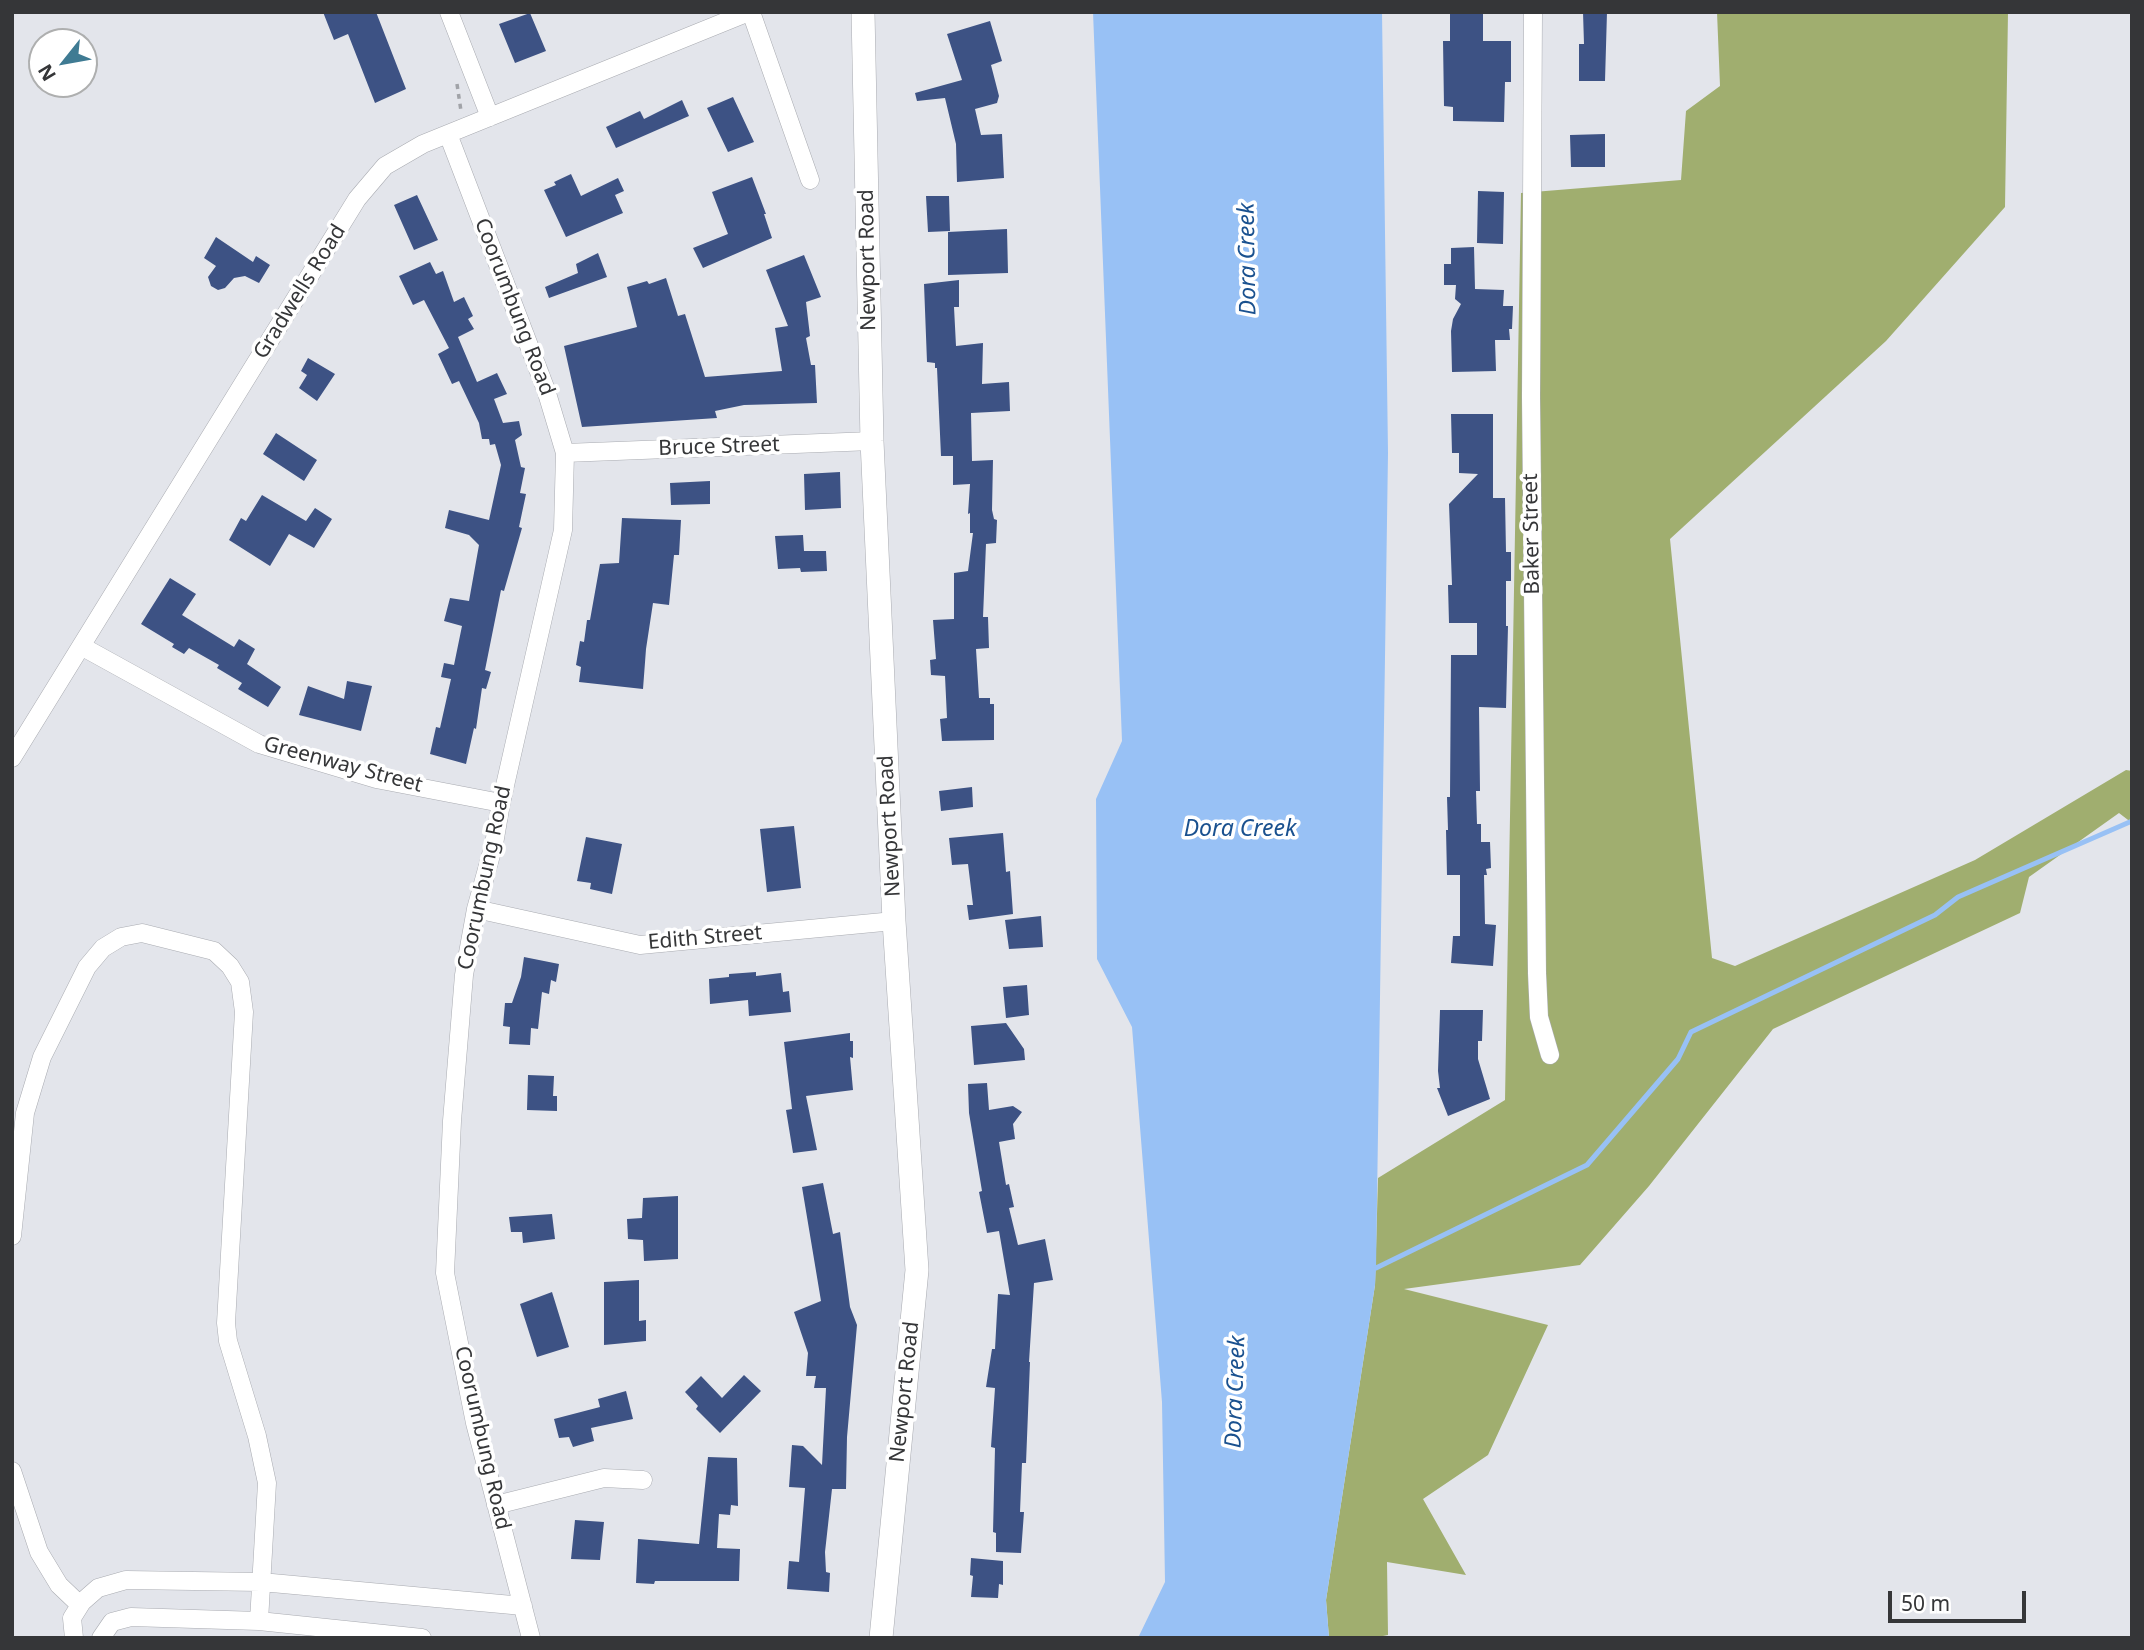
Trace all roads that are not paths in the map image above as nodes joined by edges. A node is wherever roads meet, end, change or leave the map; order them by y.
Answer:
1 (449, 12) edge
2 (750, 12) edge
3 (863, 12) edge
4 (1533, 12) edge
5 (490, 117) junction
6 (449, 134) junction
7 (810, 180) dead end
8 (872, 441) junction
9 (565, 453) junction
10 (81, 646) junction
11 (12, 758) edge
12 (501, 803) junction
13 (476, 909) junction
14 (894, 921) junction
15 (1550, 1055) dead end
16 (12, 1236) edge
17 (12, 1471) edge
18 (643, 1480) dead end
19 (496, 1505) junction
20 (261, 1582) junction
21 (80, 1605) junction
22 (523, 1606) junction
23 (259, 1621) junction
24 (74, 1638) edge
25 (101, 1638) edge
26 (422, 1638) edge
27 (531, 1638) edge
28 (881, 1638) edge

1 - 5 street
2 - 5 street, Gradwells Road
2 - 7 street
3 - 8 street, Newport Road
4 - 15 street, Baker Street
5 - 6 street, Gradwells Road
6 - 9 street, Coorumbung Road
6 - 10 street, Gradwells Road
8 - 9 street, Bruce Street
8 - 14 street, Newport Road
9 - 12 street, Coorumbung Road
10 - 11 street, Gradwells Road
10 - 12 street, Greenway Street
12 - 13 street, Coorumbung Road
13 - 14 street, Edith Street
13 - 19 street, Coorumbung Road
14 - 28 street, Newport Road
16 - 20 street
17 - 21 street
18 - 19 street
19 - 22 street, Coorumbung Road
20 - 21 street
20 - 22 street
20 - 23 street
21 - 24 street
22 - 27 street, Coorumbung Road
23 - 25 street
23 - 26 street

